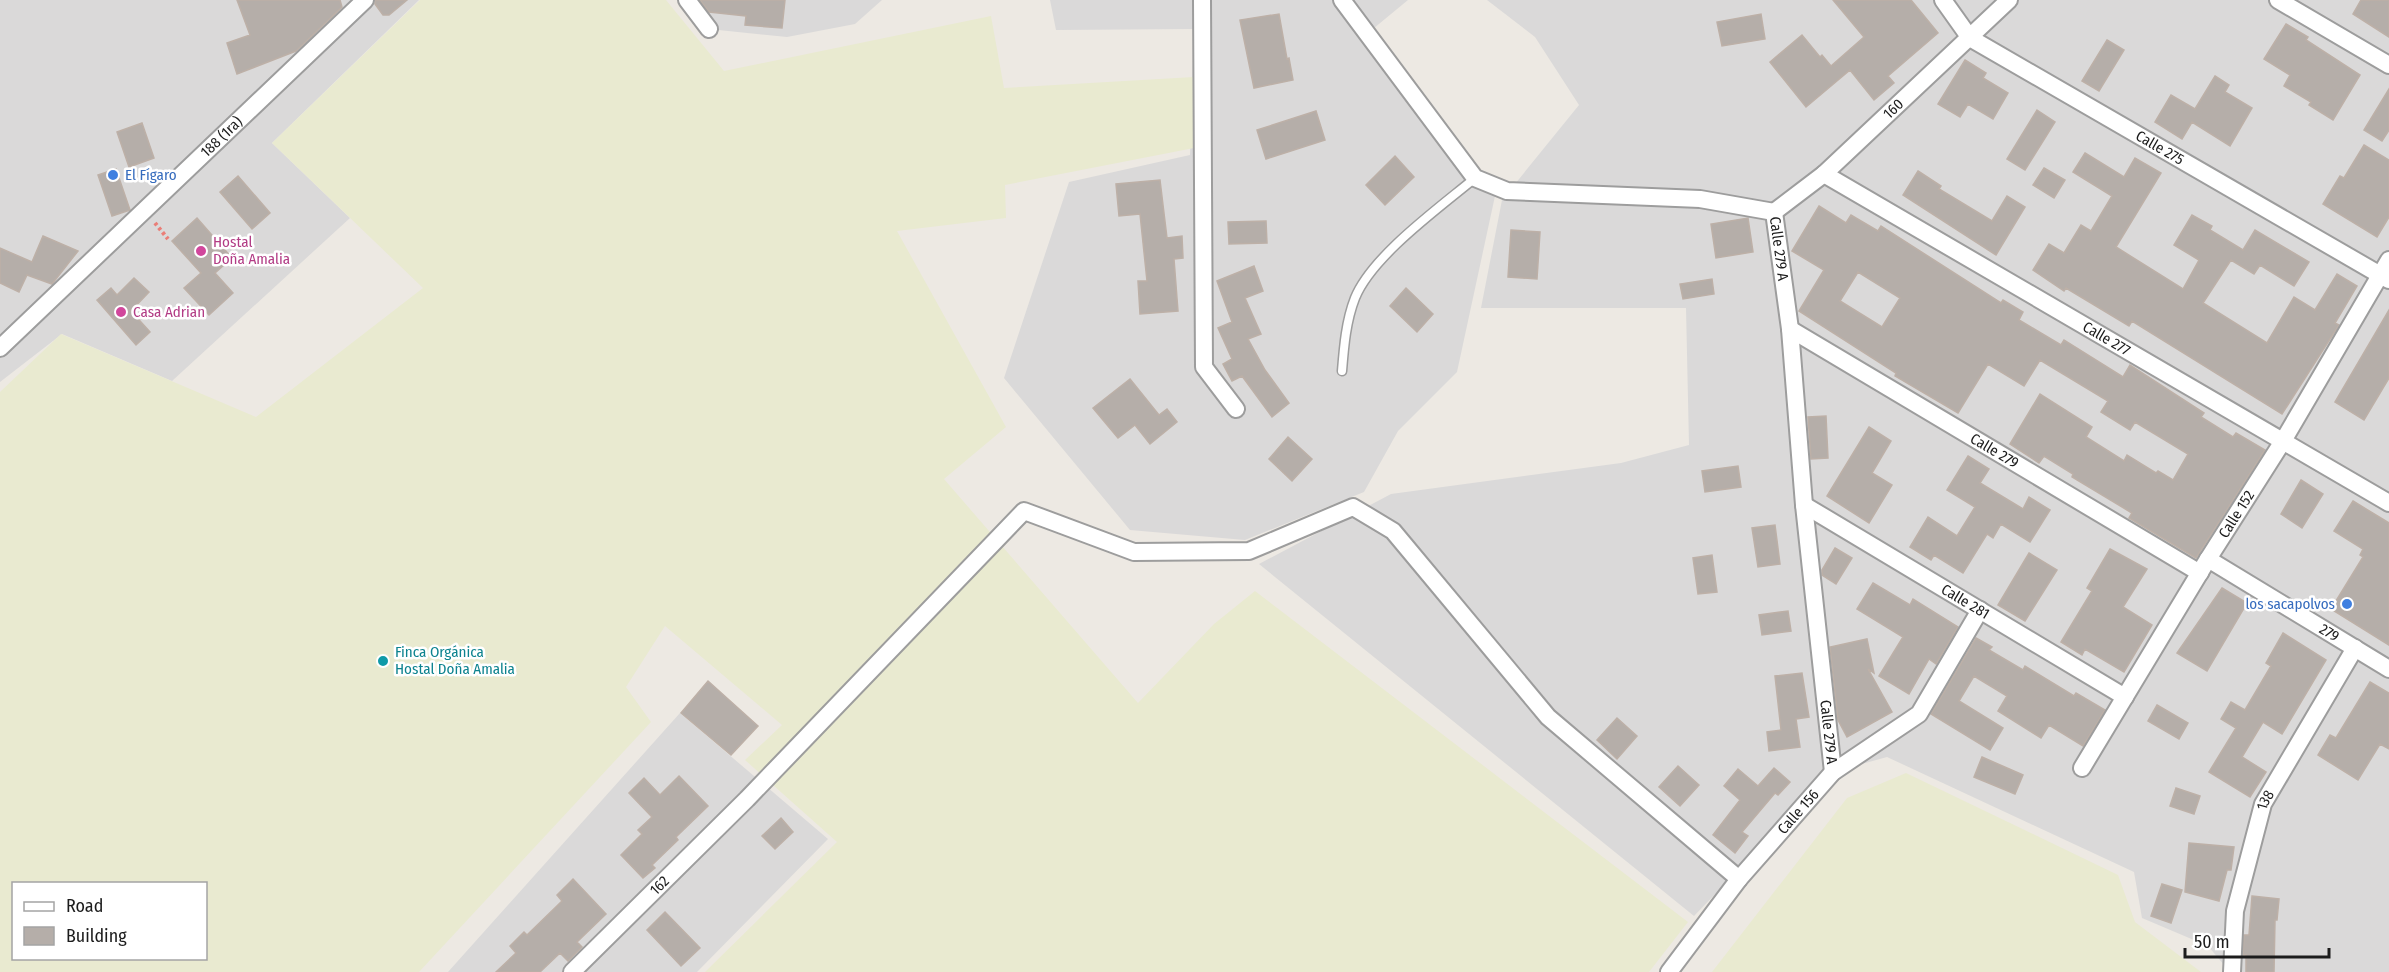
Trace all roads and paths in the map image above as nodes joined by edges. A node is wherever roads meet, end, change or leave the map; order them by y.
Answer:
1 (364, 0) edge
2 (687, 0) edge
3 (1202, 0) edge
4 (1342, 0) edge
5 (1943, 0) edge
6 (2009, 0) edge
7 (2278, 0) edge
8 (709, 29) dead end
9 (1970, 38) junction
10 (2389, 65) edge
11 (1824, 174) junction
12 (1475, 178) junction
13 (1774, 212) junction
14 (2389, 260) edge
15 (2385, 278) edge
16 (1790, 329) junction
17 (0, 348) edge
18 (1342, 370) dead end
19 (1236, 409) dead end
20 (2283, 441) junction
21 (2389, 503) edge
22 (1804, 505) junction
23 (2204, 566) junction
24 (1980, 610) junction
25 (2355, 648) junction
26 (2389, 669) edge
27 (2125, 697) junction
28 (2082, 768) dead end
29 (1833, 772) junction
30 (1739, 879) junction
31 (572, 972) edge
32 (1669, 972) edge
33 (2232, 972) edge

1 - 17 street, 188 (1ra)
2 - 8 street
3 - 19 street
4 - 12 street
5 - 9 street, Calle 275
6 - 9 street, 160
7 - 10 street
9 - 11 street, 160
9 - 15 street, Calle 275
11 - 13 street, 160
11 - 20 street, Calle 277
12 - 13 street, Calle 279 A
12 - 18 lane
13 - 16 street, Calle 279 A
14 - 15 street, Calle 152
15 - 20 street, Calle 152
16 - 22 street, Calle 279 A
16 - 23 street, Calle 279
20 - 21 street, Calle 277
20 - 23 street, Calle 152
22 - 24 street, Calle 281
22 - 29 street, Calle 279 A
23 - 25 street, 279
23 - 27 street, Calle 152
24 - 27 street, Calle 281
24 - 29 street, Calle 156
25 - 26 street, 279
25 - 33 street, 138
27 - 28 street, Calle 152
29 - 30 street, Calle 156
30 - 31 street, 162
30 - 32 street, Calle 156

